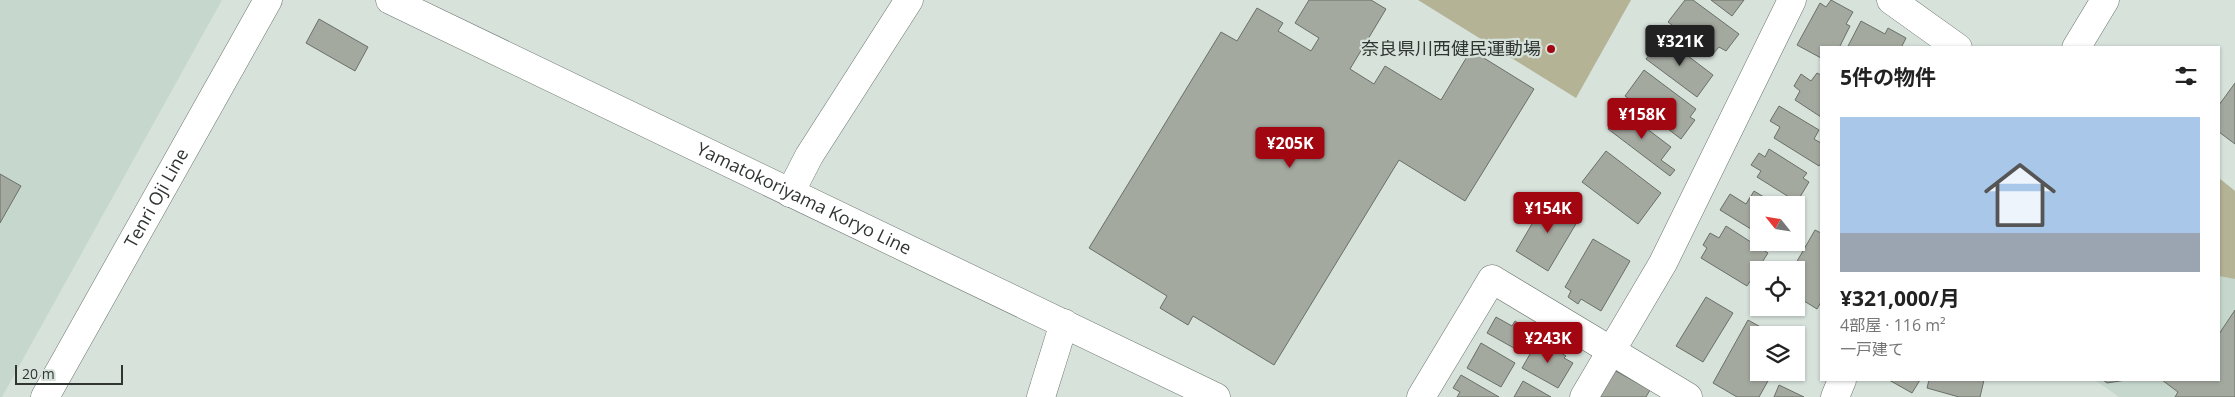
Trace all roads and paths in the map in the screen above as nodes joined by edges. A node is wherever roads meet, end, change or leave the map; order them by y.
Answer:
1 (268, 0) edge
2 (390, 0) edge
3 (909, 0) edge
4 (1792, 0) edge
5 (1890, 0) edge
6 (2106, 0) edge
7 (1955, 46) edge
8 (2077, 46) edge
9 (790, 193) junction
10 (1064, 323) junction
11 (1612, 350) junction
12 (1842, 381) edge
13 (45, 397) edge
14 (1041, 397) edge
15 (1216, 397) edge
16 (1421, 397) edge
17 (1584, 397) edge
18 (1688, 397) edge
19 (1835, 397) edge

1 - 13 main road, Tenri Oji Line
2 - 9 main road, Yamatokoriyama Koryo Line
3 - 9 main road
4 - 11 main road
5 - 7 main road
6 - 8 main road
9 - 10 main road, Yamatokoriyama Koryo Line
10 - 14 main road
10 - 15 main road, Yamatokoriyama Koryo Line
11 - 16 main road
11 - 17 main road
11 - 18 main road
12 - 19 main road

